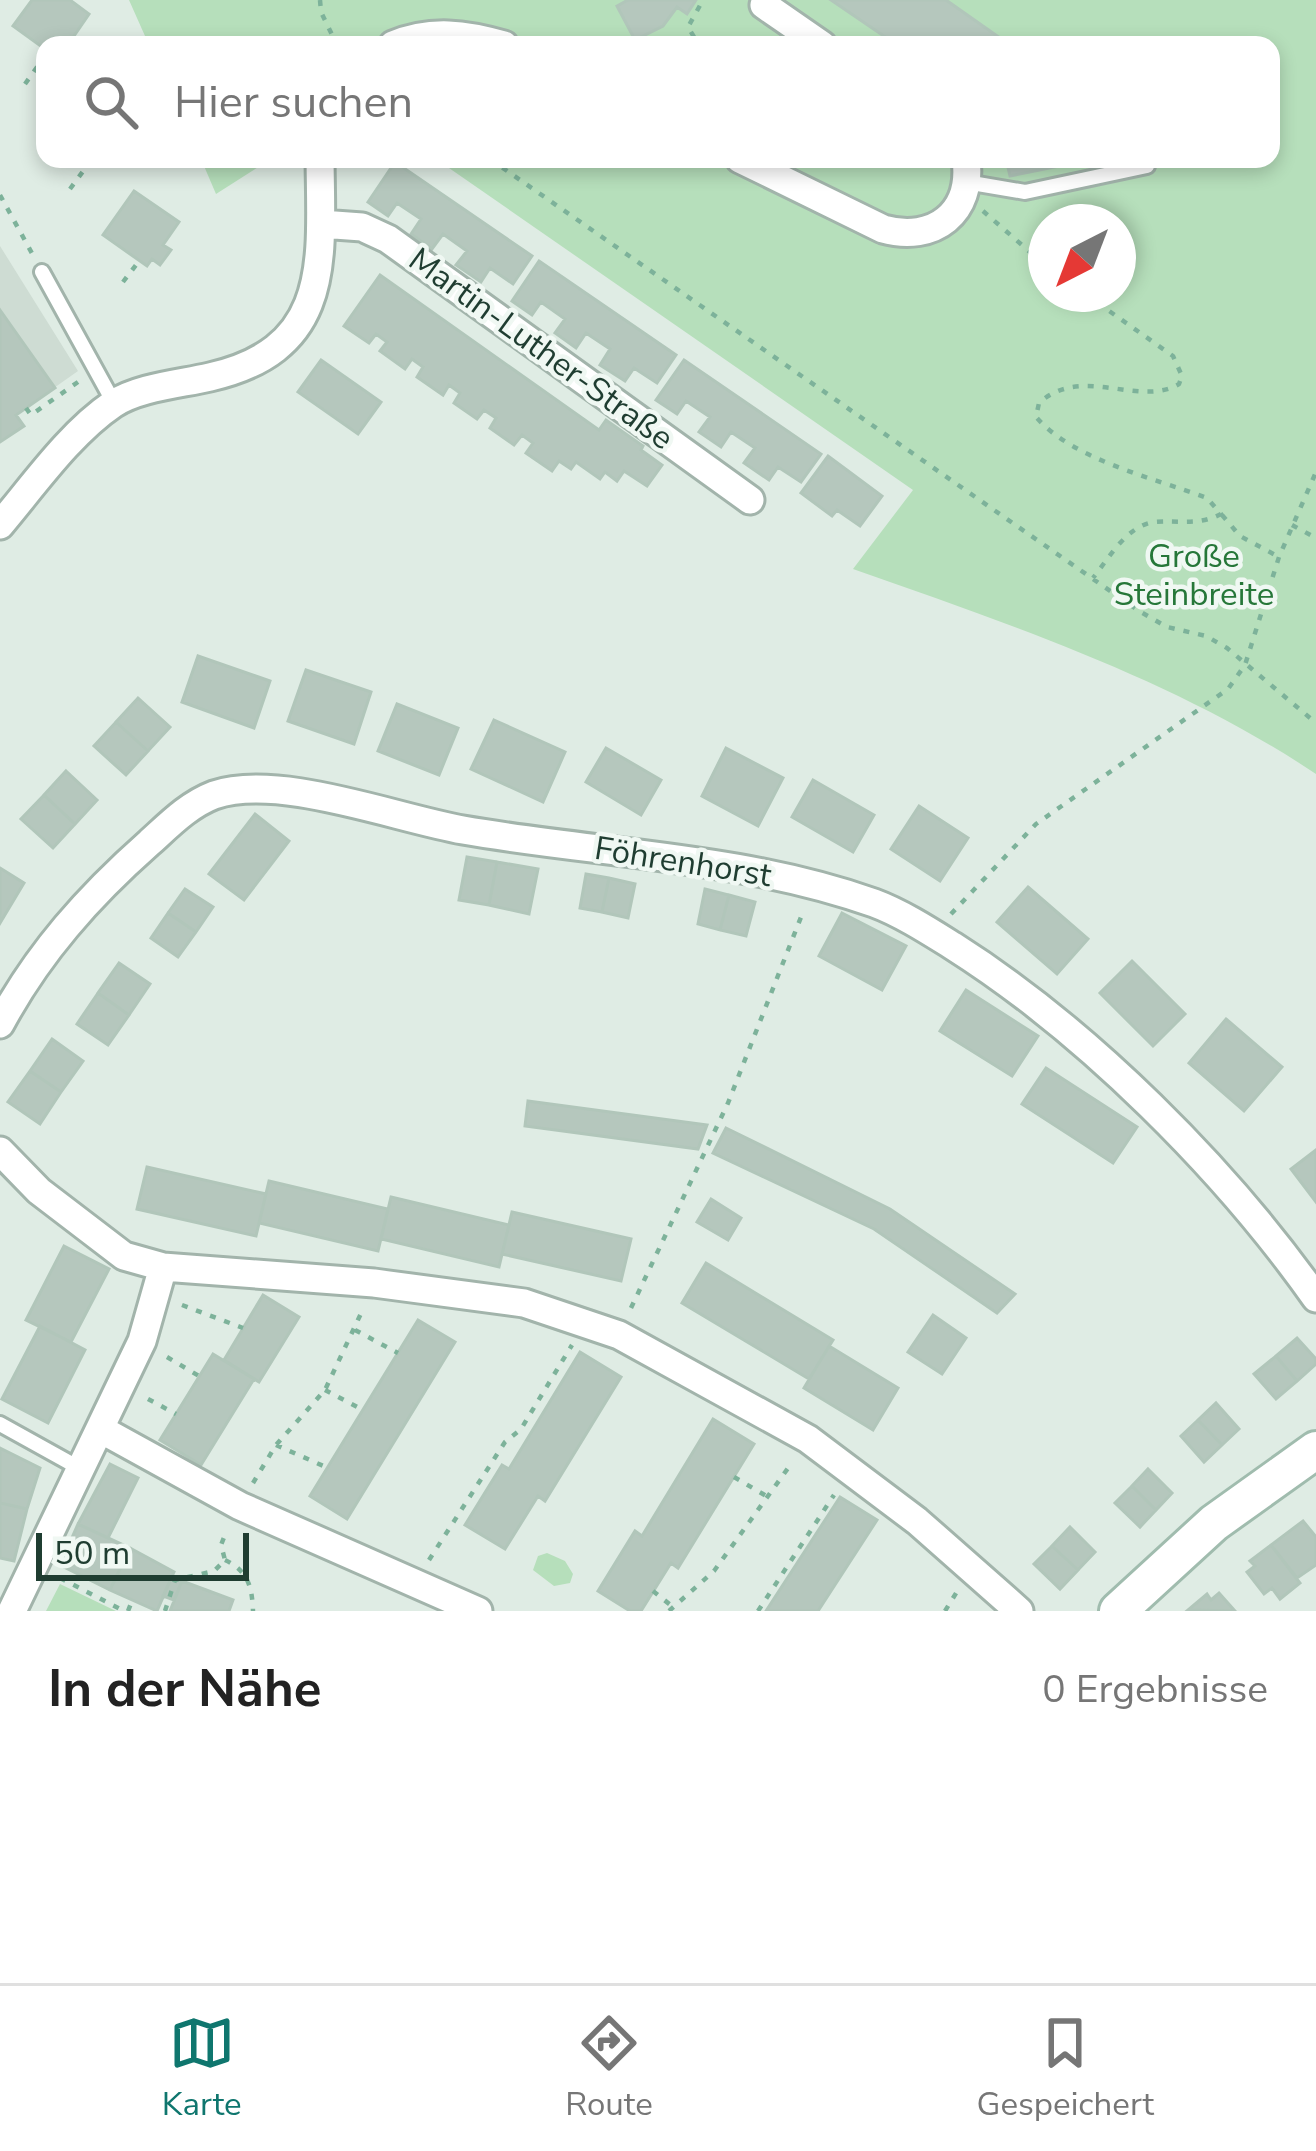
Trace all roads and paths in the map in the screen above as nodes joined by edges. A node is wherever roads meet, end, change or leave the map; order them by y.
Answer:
1 (320, 0) edge
2 (703, 0) edge
3 (764, 5) dead end
4 (333, 36) edge
5 (423, 36) edge
6 (458, 36) edge
7 (693, 36) edge
8 (809, 36) edge
9 (36, 69) edge
10 (25, 84) dead end
11 (85, 168) edge
12 (320, 168) edge
13 (503, 168) edge
14 (758, 168) edge
15 (1138, 168) edge
16 (966, 180) edge
17 (70, 189) dead end
18 (0, 195) edge
19 (321, 224) junction
20 (1028, 250) edge
21 (139, 261) dead end
22 (42, 272) joint
23 (123, 282) dead end
24 (1111, 312) edge
25 (84, 377) dead end
26 (114, 403) junction
27 (26, 408) dead end
28 (1316, 472) edge
29 (750, 500) dead end
30 (1221, 514) junction
31 (0, 525) edge
32 (1292, 525) junction
33 (1316, 538) edge
34 (1279, 557) junction
35 (1093, 578) junction
36 (1246, 665) junction
37 (1316, 723) edge
38 (813, 885) junction
39 (933, 934) junction
40 (0, 1024) edge
41 (0, 1151) edge
42 (1307, 1265) edge
43 (159, 1280) junction
44 (374, 1283) junction
45 (1316, 1298) edge
46 (585, 1322) junction
47 (243, 1328) dead end
48 (356, 1330) junction
49 (619, 1335) junction
50 (142, 1341) junction
51 (398, 1353) dead end
52 (556, 1373) junction
53 (199, 1376) dead end
54 (564, 1379) dead end
55 (122, 1384) junction
56 (326, 1390) junction
57 (363, 1410) dead end
58 (176, 1414) dead end
59 (0, 1424) edge
60 (521, 1429) junction
61 (102, 1430) junction
62 (530, 1434) dead end
63 (808, 1439) junction
64 (276, 1445) junction
65 (1316, 1450) edge
66 (328, 1468) dead end
67 (81, 1469) junction
68 (855, 1474) junction
69 (734, 1477) dead end
70 (479, 1482) junction
71 (488, 1488) dead end
72 (767, 1497) junction
73 (240, 1506) junction
74 (225, 1560) junction
75 (34, 1565) junction
76 (83, 1577) dead end
77 (412, 1584) junction
78 (79, 1588) junction
79 (653, 1591) dead end
80 (132, 1601) dead end
81 (671, 1609) edge
82 (12, 1611) edge
83 (126, 1611) edge
84 (165, 1611) edge
85 (253, 1611) edge
86 (478, 1611) edge
87 (758, 1611) edge
88 (1019, 1611) edge
89 (1118, 1611) edge

1 - 4 path
2 - 7 path
3 - 8 street
5 - 6 street
9 - 10 path
11 - 17 path
12 - 19 street
13 - 35 path
14 - 16 street
15 - 16 lane
16 - 20 path
18 - 22 path
19 - 26 street
19 - 29 street, Martin-Luther-Straße
21 - 23 path
22 - 26 lane
24 - 30 path
25 - 27 path
26 - 31 street
28 - 32 path
30 - 34 path
30 - 35 path
32 - 33 path
32 - 34 path
34 - 36 path
35 - 36 path
36 - 37 path
36 - 39 path
38 - 39 street, Föhrenhorst
38 - 40 street, Föhrenhorst
38 - 49 path
39 - 42 street, Föhrenhorst
41 - 43 street
42 - 45 street, Föhrenhorst
43 - 44 street
43 - 47 path
43 - 50 street
44 - 46 street
44 - 48 path
46 - 49 street
46 - 52 path
48 - 51 path
48 - 56 path
49 - 63 street
50 - 53 path
50 - 55 street
52 - 54 path
52 - 60 path
55 - 58 path
55 - 61 street
56 - 57 path
56 - 64 path
59 - 67 lane
60 - 62 path
60 - 70 path
61 - 67 street
61 - 73 street
63 - 68 street
63 - 72 path
64 - 66 path
64 - 73 path
65 - 89 street
67 - 75 street
68 - 87 path
68 - 88 street
69 - 72 path
70 - 71 path
70 - 77 path
72 - 81 path
73 - 74 path
73 - 77 street
74 - 84 path
74 - 85 path
75 - 78 path
75 - 82 street
76 - 78 path
77 - 86 street
78 - 83 path
79 - 81 path
80 - 83 path

